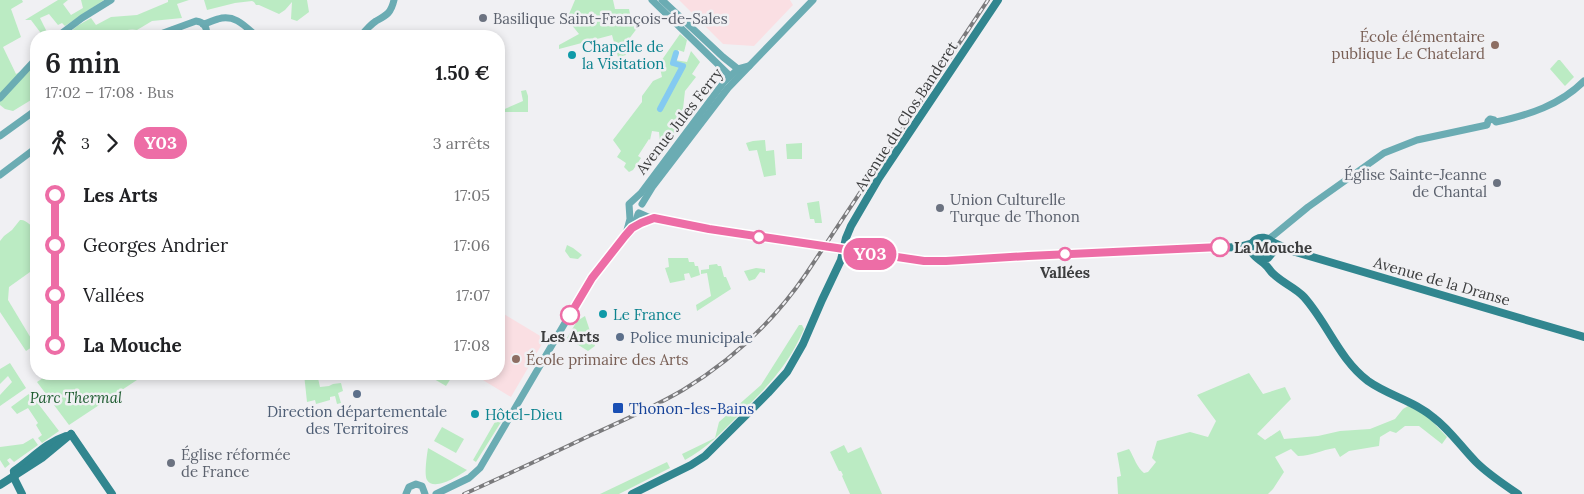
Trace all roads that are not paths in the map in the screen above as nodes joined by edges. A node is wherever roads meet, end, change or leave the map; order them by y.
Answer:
1 (111, 0) edge
2 (394, 0) edge
3 (652, 0) edge
4 (662, 0) edge
5 (813, 0) edge
6 (998, 0) edge
7 (188, 24) junction
8 (203, 24) junction
9 (66, 30) edge
10 (175, 30) edge
11 (185, 30) edge
12 (206, 30) edge
13 (249, 30) edge
14 (367, 30) edge
15 (750, 65) junction
16 (30, 66) edge
17 (738, 69) junction
18 (730, 76) junction
19 (1584, 81) edge
20 (0, 98) edge
21 (30, 114) edge
22 (0, 136) edge
23 (681, 145) junction
24 (30, 152) edge
25 (0, 175) edge
26 (634, 200) junction
27 (641, 209) junction
28 (629, 210) junction
29 (654, 218) junction
30 (632, 228) junction
31 (625, 236) junction
32 (1270, 240) junction
33 (1253, 243) junction
34 (1239, 247) junction
35 (844, 250) junction
36 (1292, 251) junction
37 (1252, 253) junction
38 (1271, 256) junction
39 (1260, 259) junction
40 (1269, 269) junction
41 (1584, 337) edge
42 (14, 474) junction
43 (0, 479) edge
44 (0, 486) edge
45 (444, 490) junction
46 (425, 491) edge
47 (21, 493) edge
48 (406, 493) edge
49 (112, 494) edge
50 (436, 494) edge
51 (632, 494) edge
52 (1518, 494) edge

1 - 9 street
2 - 14 street
3 - 18 street
4 - 17 street
5 - 15 street, Avenue Jules Ferry
6 - 35 main road, Avenue du Clos Banderet
7 - 8 street
7 - 10 street
7 - 11 street
8 - 12 street
8 - 13 street
15 - 17 street, Avenue Jules Ferry
15 - 23 street, Avenue Jules Ferry
16 - 20 street
17 - 18 street, Avenue Jules Ferry
18 - 23 street, Avenue Jules Ferry
19 - 32 street
21 - 22 street
23 - 26 street, Avenue Jules Ferry
23 - 27 street, Avenue Jules Ferry
24 - 25 street
26 - 27 street
26 - 28 street
27 - 28 street
27 - 29 street
27 - 30 street, Avenue Jules Ferry
28 - 31 street
29 - 30 street
29 - 35 street
30 - 31 street
31 - 45 street
32 - 33 main road
32 - 36 main road, Avenue de la Dranse
32 - 38 main road
33 - 34 main road
33 - 37 main road
34 - 35 main road
34 - 37 main road
35 - 51 main road, Avenue du Clos Banderet
36 - 38 main road, Avenue de la Dranse
36 - 41 main road, Avenue de la Dranse
37 - 39 main road
38 - 39 main road
38 - 40 main road
39 - 40 main road
40 - 52 main road
42 - 43 main road
42 - 44 main road
42 - 47 main road
42 - 49 main road
44 - 47 main road
45 - 46 street
45 - 50 street
46 - 48 street

